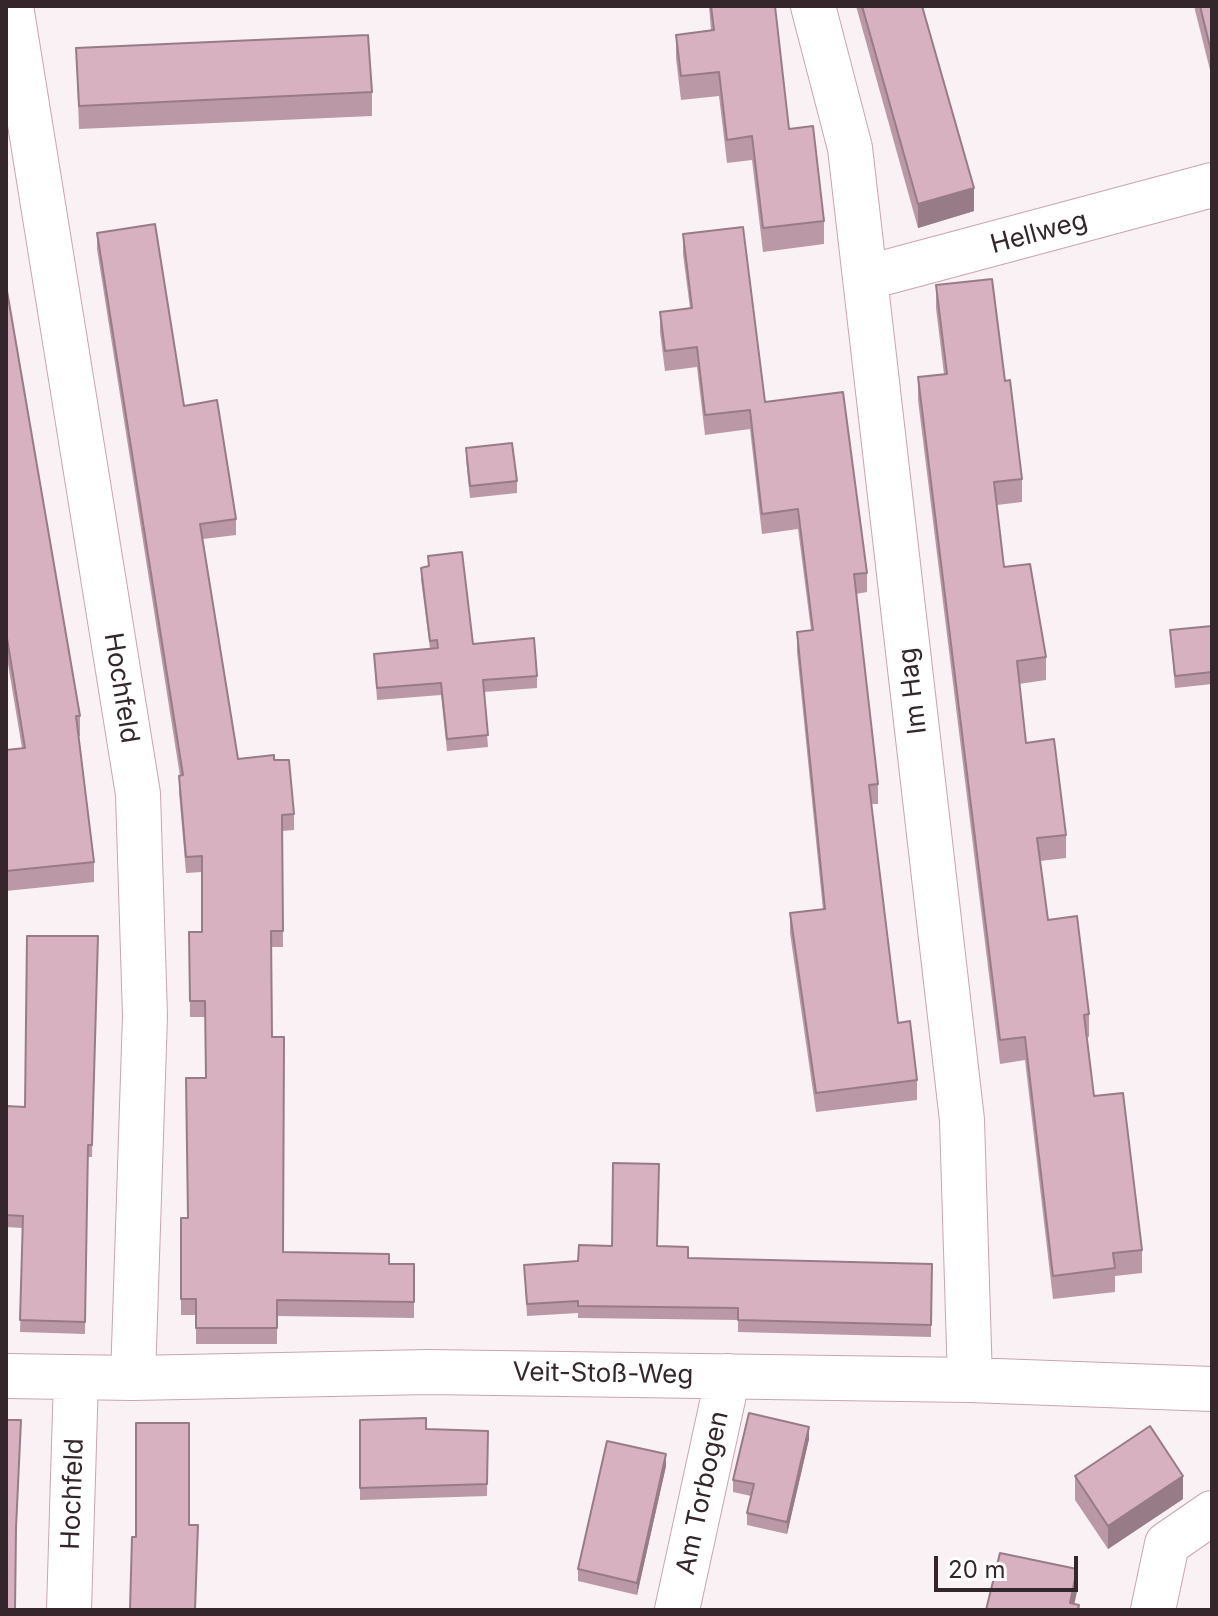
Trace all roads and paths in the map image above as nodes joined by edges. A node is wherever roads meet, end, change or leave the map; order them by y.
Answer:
1 (11, 6) edge
2 (813, 6) edge
3 (1212, 185) edge
4 (865, 278) junction
5 (6, 1376) edge
6 (728, 1376) junction
7 (76, 1378) junction
8 (133, 1378) junction
9 (970, 1380) junction
10 (1208, 1395) edge
11 (1212, 1513) edge
12 (69, 1610) edge
13 (677, 1610) edge
14 (1153, 1610) edge

1 - 8 street, Hochfeld
2 - 4 street, Im Hag
3 - 4 street, Hellweg
4 - 9 street, Im Hag
5 - 7 street, Veit-Stoß-Weg
6 - 8 street, Veit-Stoß-Weg
6 - 9 street, Veit-Stoß-Weg
6 - 13 street, Am Torbogen
7 - 8 street, Veit-Stoß-Weg
7 - 12 street, Hochfeld
9 - 10 street, Veit-Stoß-Weg
11 - 14 street

